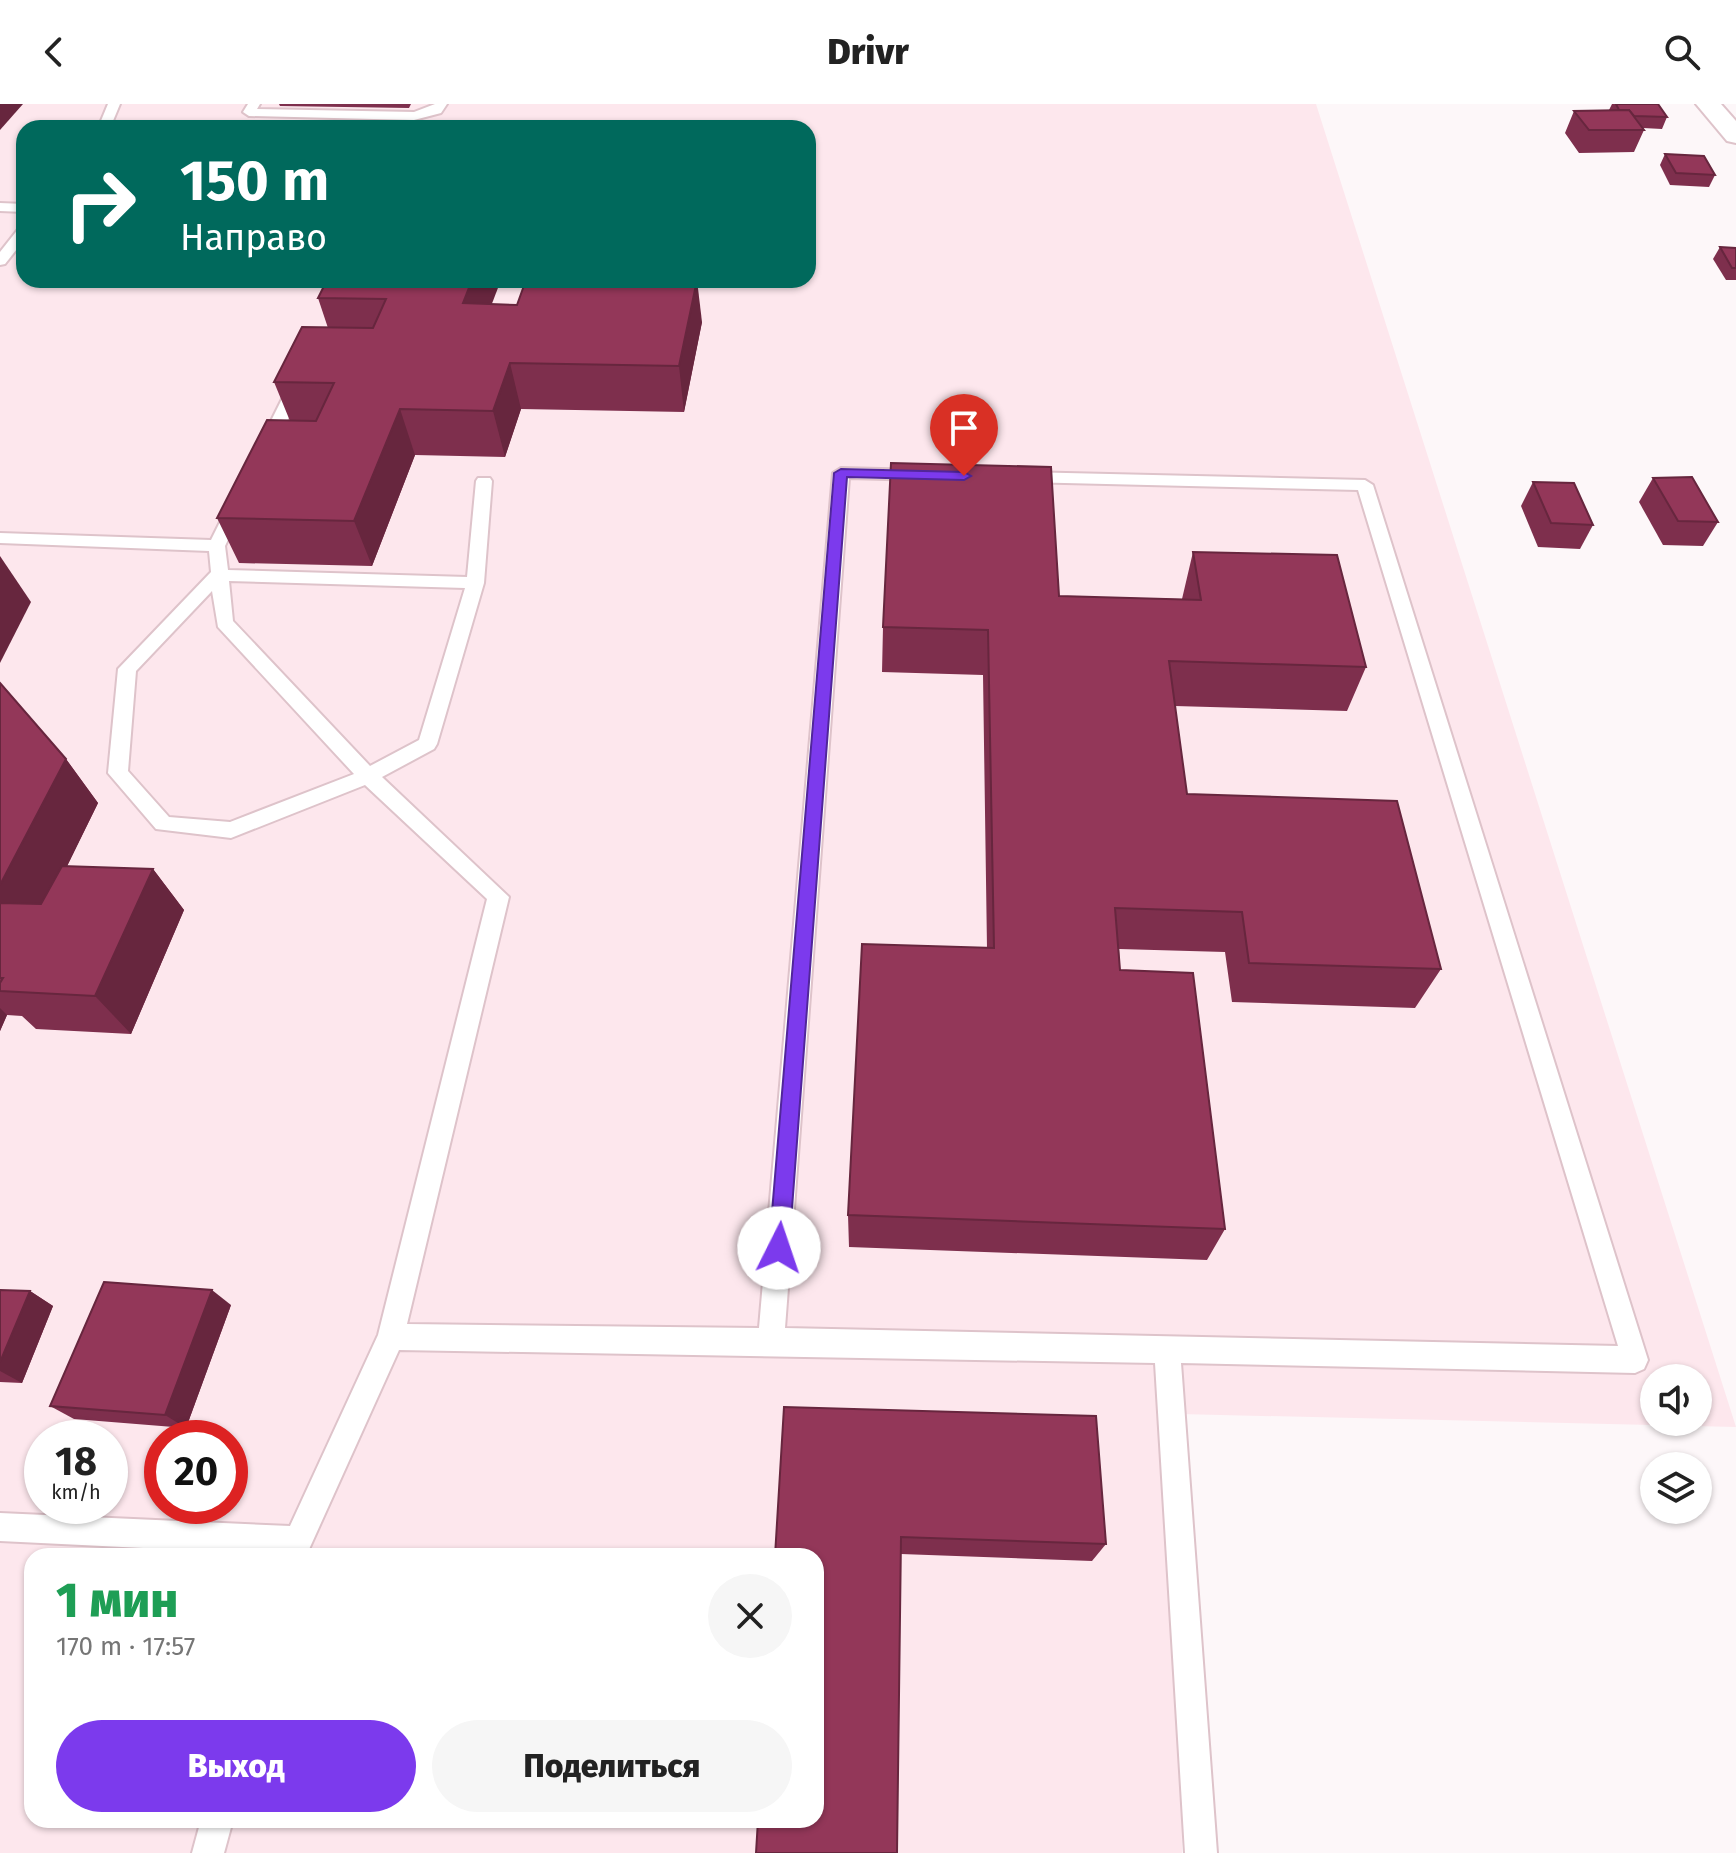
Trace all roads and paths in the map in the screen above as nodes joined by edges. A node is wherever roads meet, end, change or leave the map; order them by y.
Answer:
1 (254, 104) edge
2 (441, 104) edge
3 (1708, 104) edge
4 (1736, 136) edge
5 (16, 241) edge
6 (0, 261) edge
7 (308, 364) edge
8 (259, 462) edge
9 (936, 475) edge
10 (1000, 477) edge
11 (484, 481) dead end
12 (245, 490) edge
13 (0, 538) edge
14 (217, 546) junction
15 (218, 575) junction
16 (475, 583) junction
17 (368, 776) junction
18 (391, 1337) junction
19 (771, 1341) junction
20 (1167, 1349) junction
21 (0, 1527) edge
22 (280, 1548) edge
23 (293, 1548) edge
24 (215, 1828) edge
25 (208, 1853) edge
26 (1201, 1853) edge

1 - 2 lane
3 - 4 street
5 - 6 lane
7 - 8 lane
9 - 19 lane
10 - 20 lane
11 - 16 lane
12 - 14 lane
13 - 14 lane
14 - 15 lane
15 - 16 lane
15 - 17 lane
15 - 17 lane
16 - 17 lane
17 - 18 lane
18 - 19 lane
18 - 23 lane
19 - 20 lane
20 - 26 lane
21 - 22 lane
24 - 25 lane

